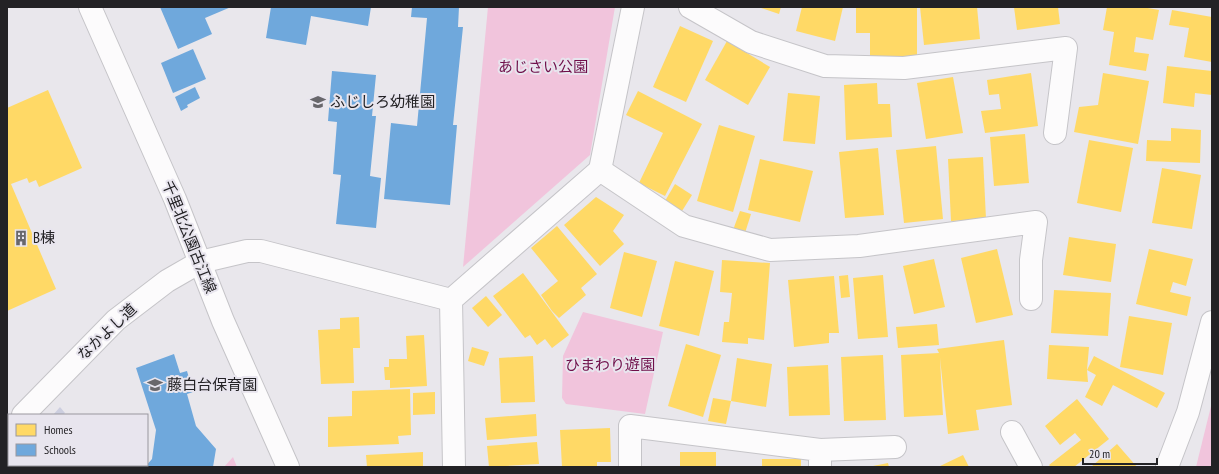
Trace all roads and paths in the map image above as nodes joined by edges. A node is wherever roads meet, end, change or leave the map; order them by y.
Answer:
1 (90, 7) edge
2 (633, 7) edge
3 (690, 7) edge
4 (1055, 133) dead end
5 (600, 170) junction
6 (200, 262) junction
7 (1030, 299) dead end
8 (451, 300) junction
9 (1212, 322) edge
10 (24, 414) edge
11 (1012, 432) dead end
12 (895, 447) dead end
13 (820, 459) edge
14 (288, 467) edge
15 (454, 467) edge
16 (630, 467) edge
17 (1031, 467) edge
18 (1166, 467) edge

1 - 6 street, 千里北公園古江線
2 - 5 street
3 - 4 street
5 - 7 street
5 - 8 street
6 - 8 street, なかよし道
6 - 10 street, なかよし道
6 - 14 street, 千里北公園古江線
8 - 15 street
9 - 18 street
11 - 17 street
12 - 13 street
13 - 16 street

